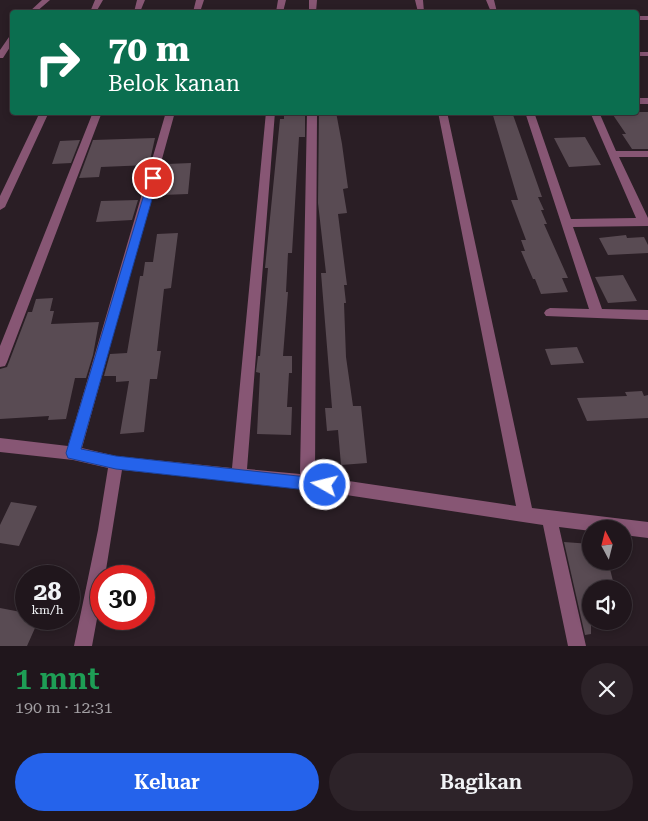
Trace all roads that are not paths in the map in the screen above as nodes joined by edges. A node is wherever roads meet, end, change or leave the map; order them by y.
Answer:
1 (46, 0) edge
2 (34, 10) edge
3 (10, 41) edge
4 (0, 56) edge
5 (44, 115) edge
6 (97, 115) edge
7 (170, 115) edge
8 (271, 115) edge
9 (312, 115) edge
10 (443, 115) edge
11 (530, 115) edge
12 (595, 115) edge
13 (612, 154) junction
14 (648, 154) edge
15 (0, 207) edge
16 (646, 222) edge
17 (568, 223) junction
18 (550, 313) dead end
19 (597, 314) junction
20 (648, 315) edge
21 (0, 362) edge
22 (0, 445) edge
23 (73, 453) junction
24 (116, 462) junction
25 (239, 476) junction
26 (307, 482) junction
27 (526, 515) junction
28 (549, 518) junction
29 (648, 530) edge
30 (83, 646) edge
31 (577, 646) edge

1 - 2 street
3 - 4 street
5 - 15 street
6 - 21 street
7 - 23 street
8 - 25 street
9 - 26 street
10 - 27 street
11 - 17 street
12 - 13 street
13 - 14 street
13 - 16 street
16 - 17 street
17 - 19 street
18 - 19 street
19 - 20 street
22 - 23 street
23 - 24 street
24 - 25 street
24 - 30 street
25 - 26 street
26 - 27 street
27 - 28 street
28 - 29 street
28 - 31 street

